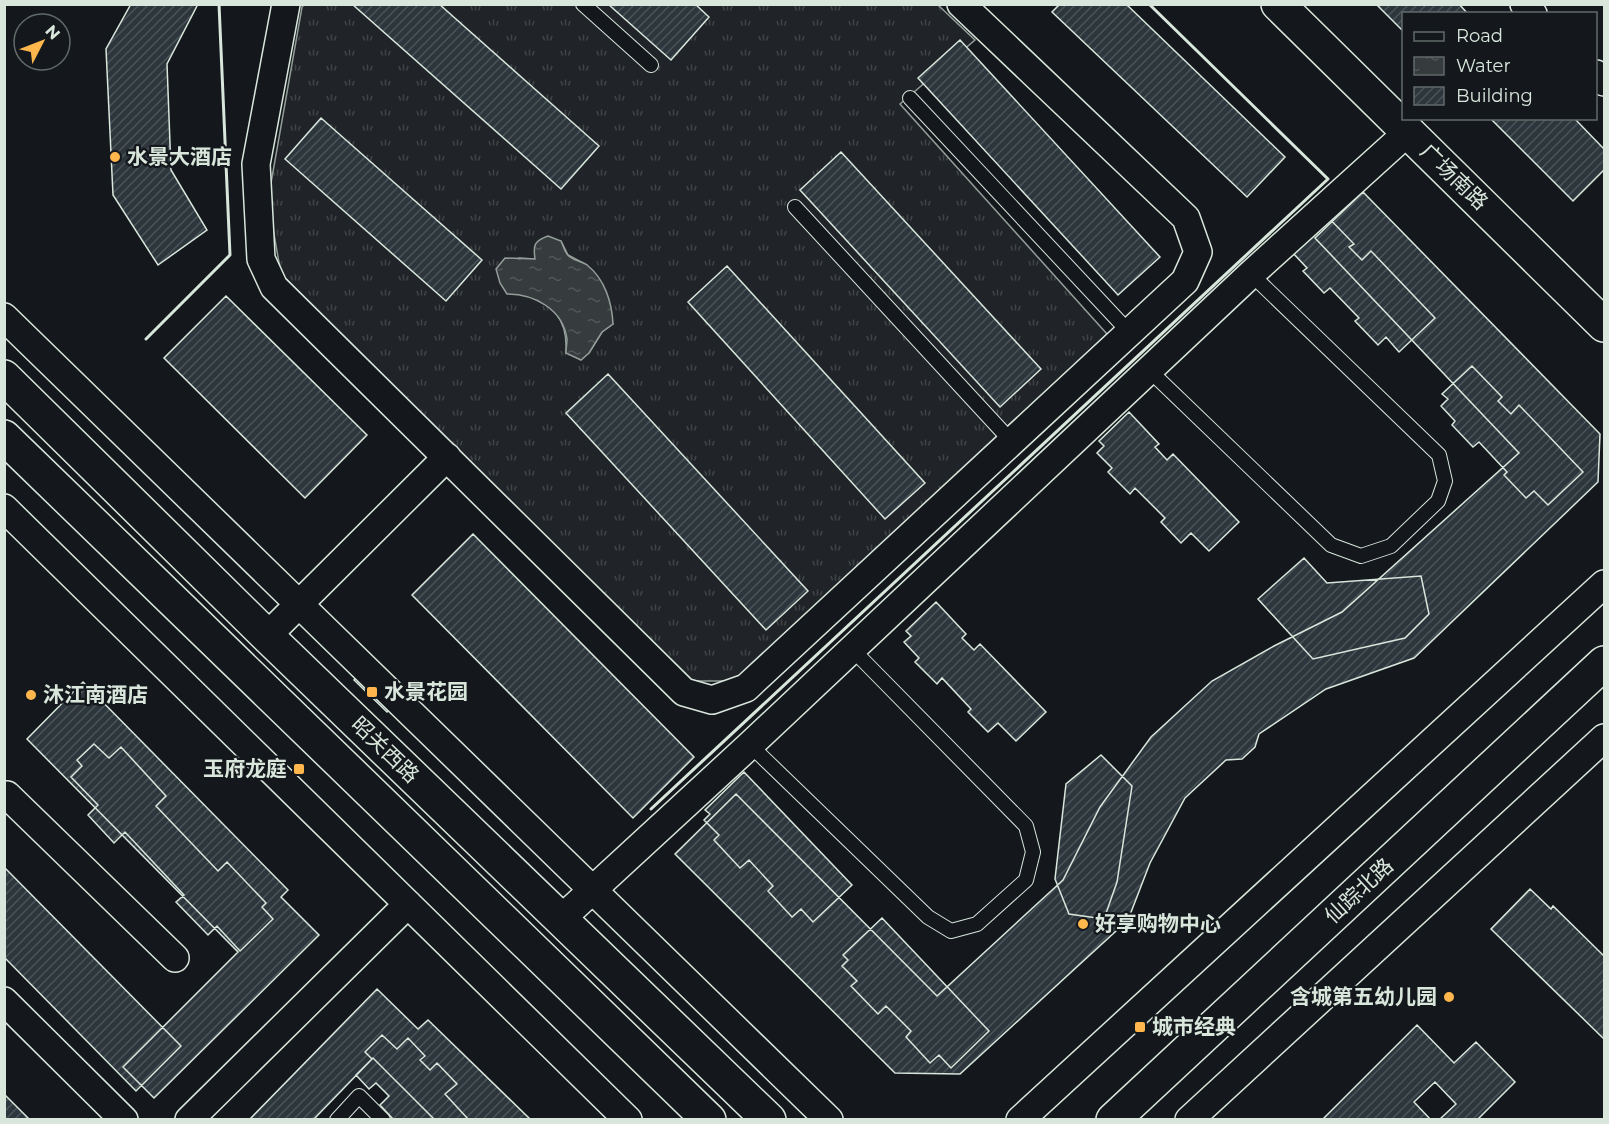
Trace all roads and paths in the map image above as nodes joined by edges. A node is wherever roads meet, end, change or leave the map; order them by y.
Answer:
1 (286, 4) edge
2 (583, 4) edge
3 (961, 4) edge
4 (1278, 4) edge
5 (651, 65) dead end
6 (910, 98) dead end
7 (1408, 132) junction
8 (795, 207) dead end
9 (1251, 274) junction
10 (4, 317) edge
11 (1605, 324) edge
12 (1130, 333) junction
13 (1149, 370) junction
14 (4, 376) edge
15 (4, 437) edge
16 (1012, 442) junction
17 (447, 457) junction
18 (4, 508) edge
19 (1605, 584) edge
20 (299, 604) junction
21 (267, 636) junction
22 (852, 649) junction
23 (1605, 663) edge
24 (1605, 738) edge
25 (750, 745) junction
26 (4, 797) edge
27 (593, 890) junction
28 (408, 904) junction
29 (561, 920) junction
30 (175, 958) dead end
31 (4, 1001) edge
32 (124, 1119) edge
33 (189, 1119) edge
34 (337, 1119) edge
35 (383, 1119) edge
36 (628, 1119) edge
37 (710, 1119) edge
38 (770, 1119) edge
39 (829, 1119) edge
40 (1020, 1119) edge
41 (1113, 1119) edge
42 (1189, 1119) edge

1 - 17 street
2 - 5 lane
3 - 12 street
4 - 7 main road, 广场南路
6 - 12 lane
7 - 9 street
7 - 11 main road, 广场南路
8 - 16 lane
9 - 13 street
9 - 13 lane
10 - 20 street
12 - 16 street
13 - 22 street
14 - 21 main road, 昭关西路
15 - 37 main road, 昭关西路
16 - 17 street
17 - 20 street
18 - 28 street
19 - 40 street
20 - 21 street
20 - 27 street
21 - 29 main road, 昭关西路
22 - 25 street
22 - 25 lane
23 - 41 main road, 仙踪北路
24 - 42 street
25 - 27 street
26 - 30 street
27 - 29 street
27 - 39 street
28 - 33 street
28 - 36 street
29 - 38 main road, 昭关西路
31 - 32 street
34 - 35 lane

